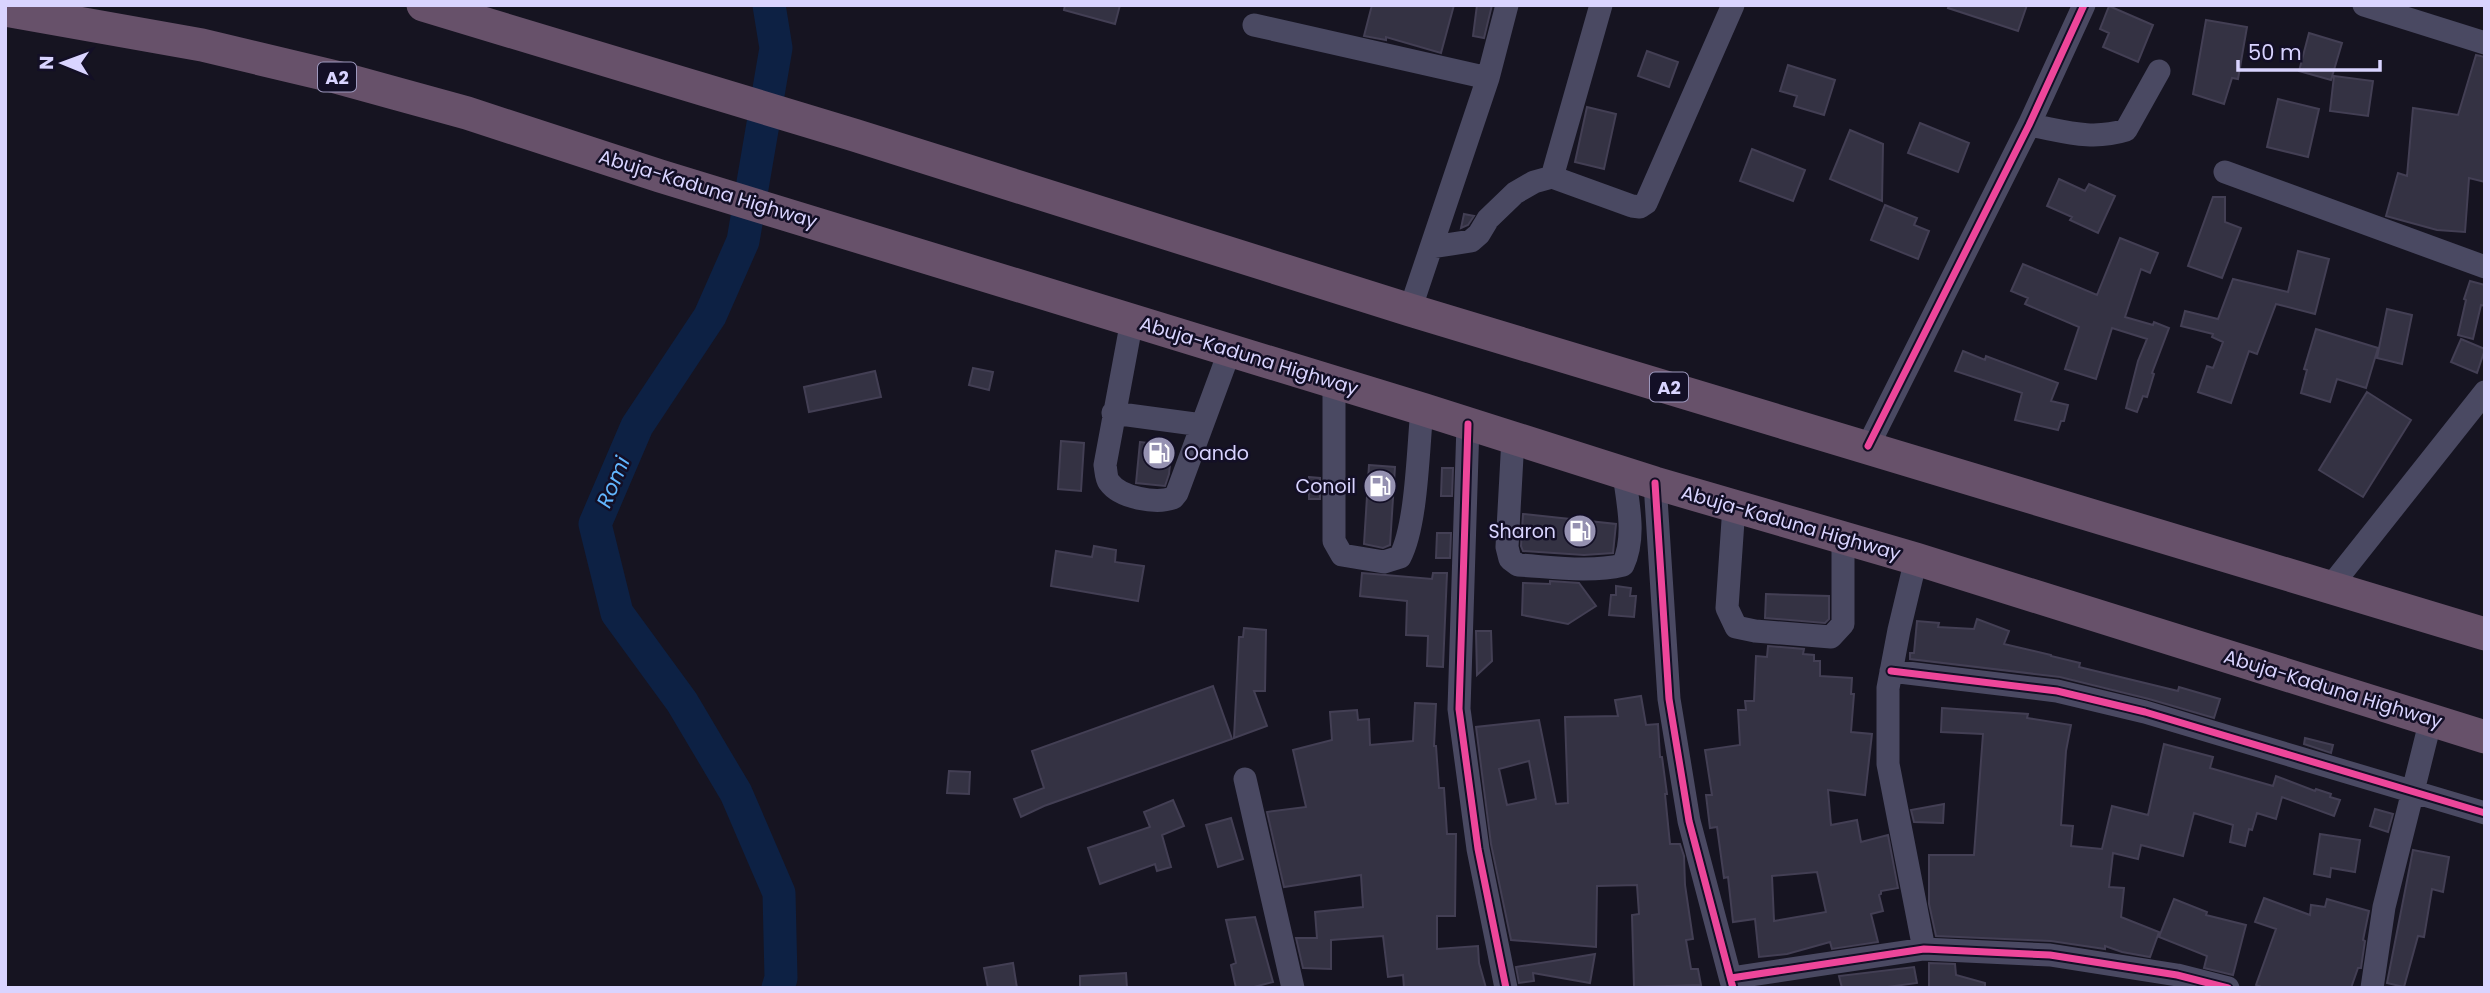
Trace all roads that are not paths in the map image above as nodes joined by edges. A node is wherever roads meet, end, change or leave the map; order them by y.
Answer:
1 (423, 5) edge
2 (1507, 5) edge
3 (1601, 5) edge
4 (1733, 5) edge
5 (2084, 5) edge
6 (2364, 5) edge
7 (5, 10) edge
8 (1254, 25) dead end
9 (2485, 43) edge
10 (2159, 71) dead end
11 (1488, 78) junction
12 (2029, 125) junction
13 (2225, 172) dead end
14 (1552, 177) junction
15 (1433, 247) junction
16 (2485, 267) edge
17 (1410, 310) junction
18 (1132, 320) junction
19 (1230, 350) junction
20 (1334, 382) junction
21 (2485, 393) edge
22 (1422, 409) junction
23 (1113, 413) junction
24 (1468, 424) junction
25 (1202, 425) junction
26 (1513, 438) junction
27 (1868, 446) junction
28 (1640, 479) junction
29 (1734, 506) junction
30 (1843, 538) junction
31 (1916, 559) junction
32 (2331, 586) junction
33 (2485, 634) edge
34 (1891, 671) junction
35 (2431, 719) junction
36 (2485, 737) edge
37 (1245, 779) dead end
38 (2413, 792) junction
39 (2485, 813) edge
40 (1924, 949) junction
41 (1732, 983) edge
42 (1293, 988) edge
43 (1506, 988) edge
44 (2228, 988) edge
45 (2372, 988) edge

1 - 17 highway, A2
2 - 11 street
3 - 14 street
4 - 14 street
5 - 12 street
6 - 9 street
7 - 18 highway, Abuja-Kaduna Highway / A2
8 - 11 street
10 - 12 street
11 - 15 street
12 - 27 street
13 - 16 street
14 - 15 street
15 - 17 street
17 - 27 highway, A2
18 - 19 highway, Abuja-Kaduna Highway / A2
18 - 23 street
19 - 20 highway, Abuja-Kaduna Highway / A2
19 - 25 street
20 - 22 highway, Abuja-Kaduna Highway / A2
20 - 22 street
21 - 32 street
22 - 24 highway, Abuja-Kaduna Highway / A2
23 - 25 street
23 - 25 street
24 - 26 highway, Abuja-Kaduna Highway / A2
24 - 43 street
26 - 28 highway, Abuja-Kaduna Highway / A2
26 - 28 street
27 - 32 highway, A2
28 - 29 highway, Abuja-Kaduna Highway / A2
28 - 41 street
29 - 30 highway, Abuja-Kaduna Highway / A2
29 - 30 street
30 - 31 highway, Abuja-Kaduna Highway / A2
31 - 34 street
31 - 35 highway, Abuja-Kaduna Highway / A2
32 - 33 highway, A2
34 - 38 street
34 - 40 street
35 - 36 highway, Abuja-Kaduna Highway / A2
35 - 38 street
37 - 42 street
38 - 39 street
38 - 45 street
40 - 41 street
40 - 44 street

